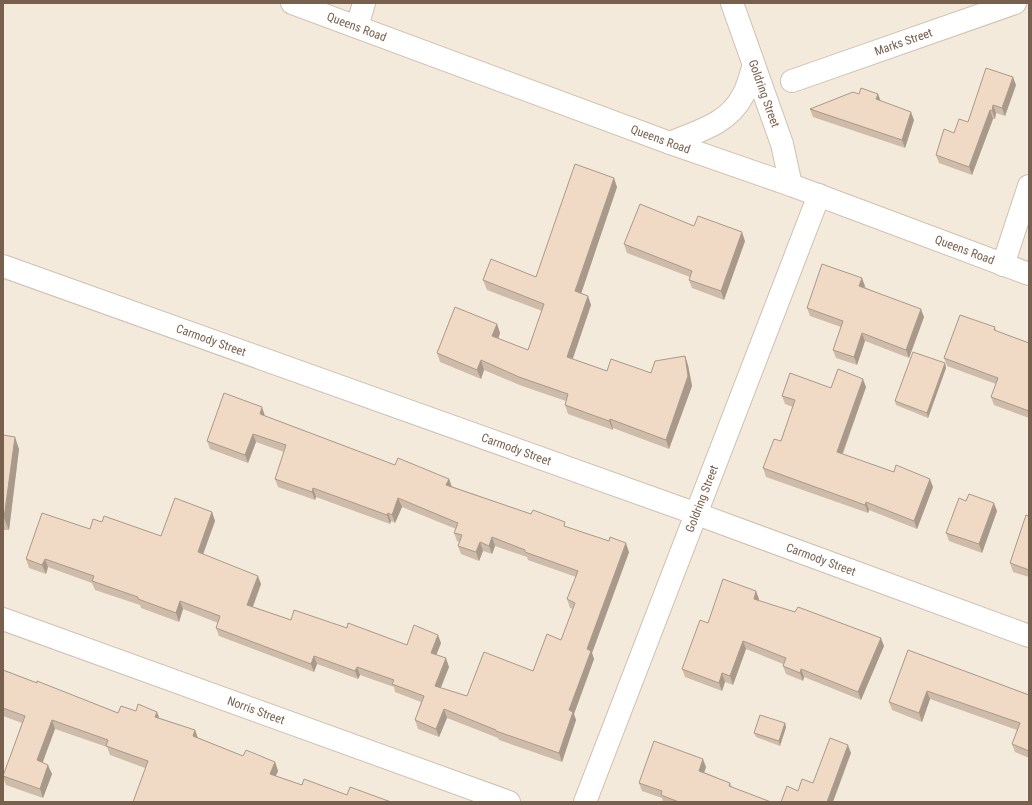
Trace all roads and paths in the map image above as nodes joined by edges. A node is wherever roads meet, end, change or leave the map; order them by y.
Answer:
1 (292, 3) edge
2 (364, 3) edge
3 (732, 3) edge
4 (1015, 3) edge
5 (357, 27) junction
6 (754, 65) junction
7 (792, 81) dead end
8 (670, 142) junction
9 (791, 185) junction
10 (1029, 186) edge
11 (819, 195) junction
12 (1003, 265) junction
13 (3, 266) edge
14 (1029, 274) edge
15 (697, 514) junction
16 (3, 619) edge
17 (1029, 636) edge
18 (509, 802) edge
19 (585, 802) edge

1 - 5 street, Queens Road
2 - 5 street
3 - 6 street, Goldring Street
4 - 7 street, Marks Street
5 - 8 street, Queens Road
6 - 8 street
6 - 9 street, Goldring Street
8 - 9 street, Queens Road
9 - 11 street, Queens Road
10 - 12 street
11 - 12 street, Queens Road
11 - 15 street, Goldring Street
12 - 14 street, Queens Road
13 - 15 street, Carmody Street
15 - 17 street, Carmody Street
15 - 19 street, Goldring Street
16 - 18 street, Norris Street

